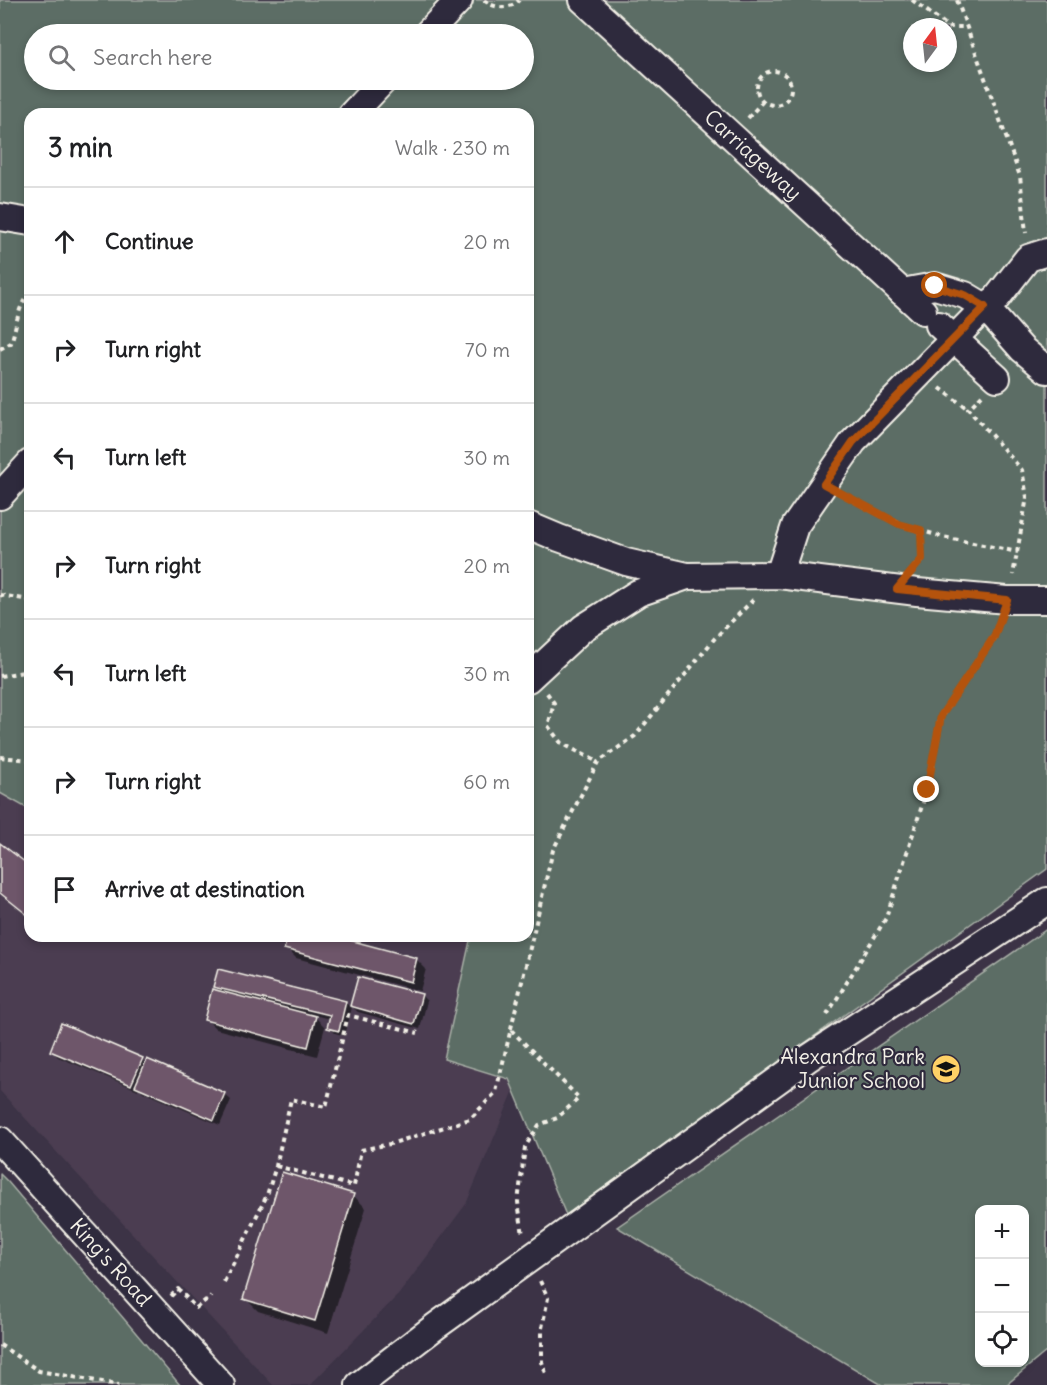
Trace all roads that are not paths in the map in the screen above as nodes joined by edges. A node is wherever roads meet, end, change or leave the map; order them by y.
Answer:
1 (459, 0) edge
2 (583, 0) edge
3 (436, 24) edge
4 (375, 90) edge
5 (358, 108) edge
6 (0, 217) edge
7 (24, 221) edge
8 (1038, 255) edge
9 (902, 292) junction
10 (985, 307) junction
11 (939, 325) junction
12 (1047, 370) edge
13 (997, 378) road end
14 (24, 470) edge
15 (0, 496) edge
16 (534, 528) edge
17 (779, 575) junction
18 (687, 576) junction
19 (1047, 600) edge
20 (534, 673) edge
21 (1047, 901) edge
22 (0, 1140) edge
23 (221, 1385) edge
24 (359, 1385) edge

1 - 3 street
2 - 9 street, Carriageway
4 - 5 street
6 - 7 street
8 - 10 street
9 - 10 street
9 - 11 street, Carriageway
10 - 11 street
10 - 12 street
11 - 13 street, Carriageway
11 - 17 street
14 - 15 street
16 - 18 street
17 - 18 street
17 - 19 street
18 - 20 street
21 - 24 street
22 - 23 street, King's Road

